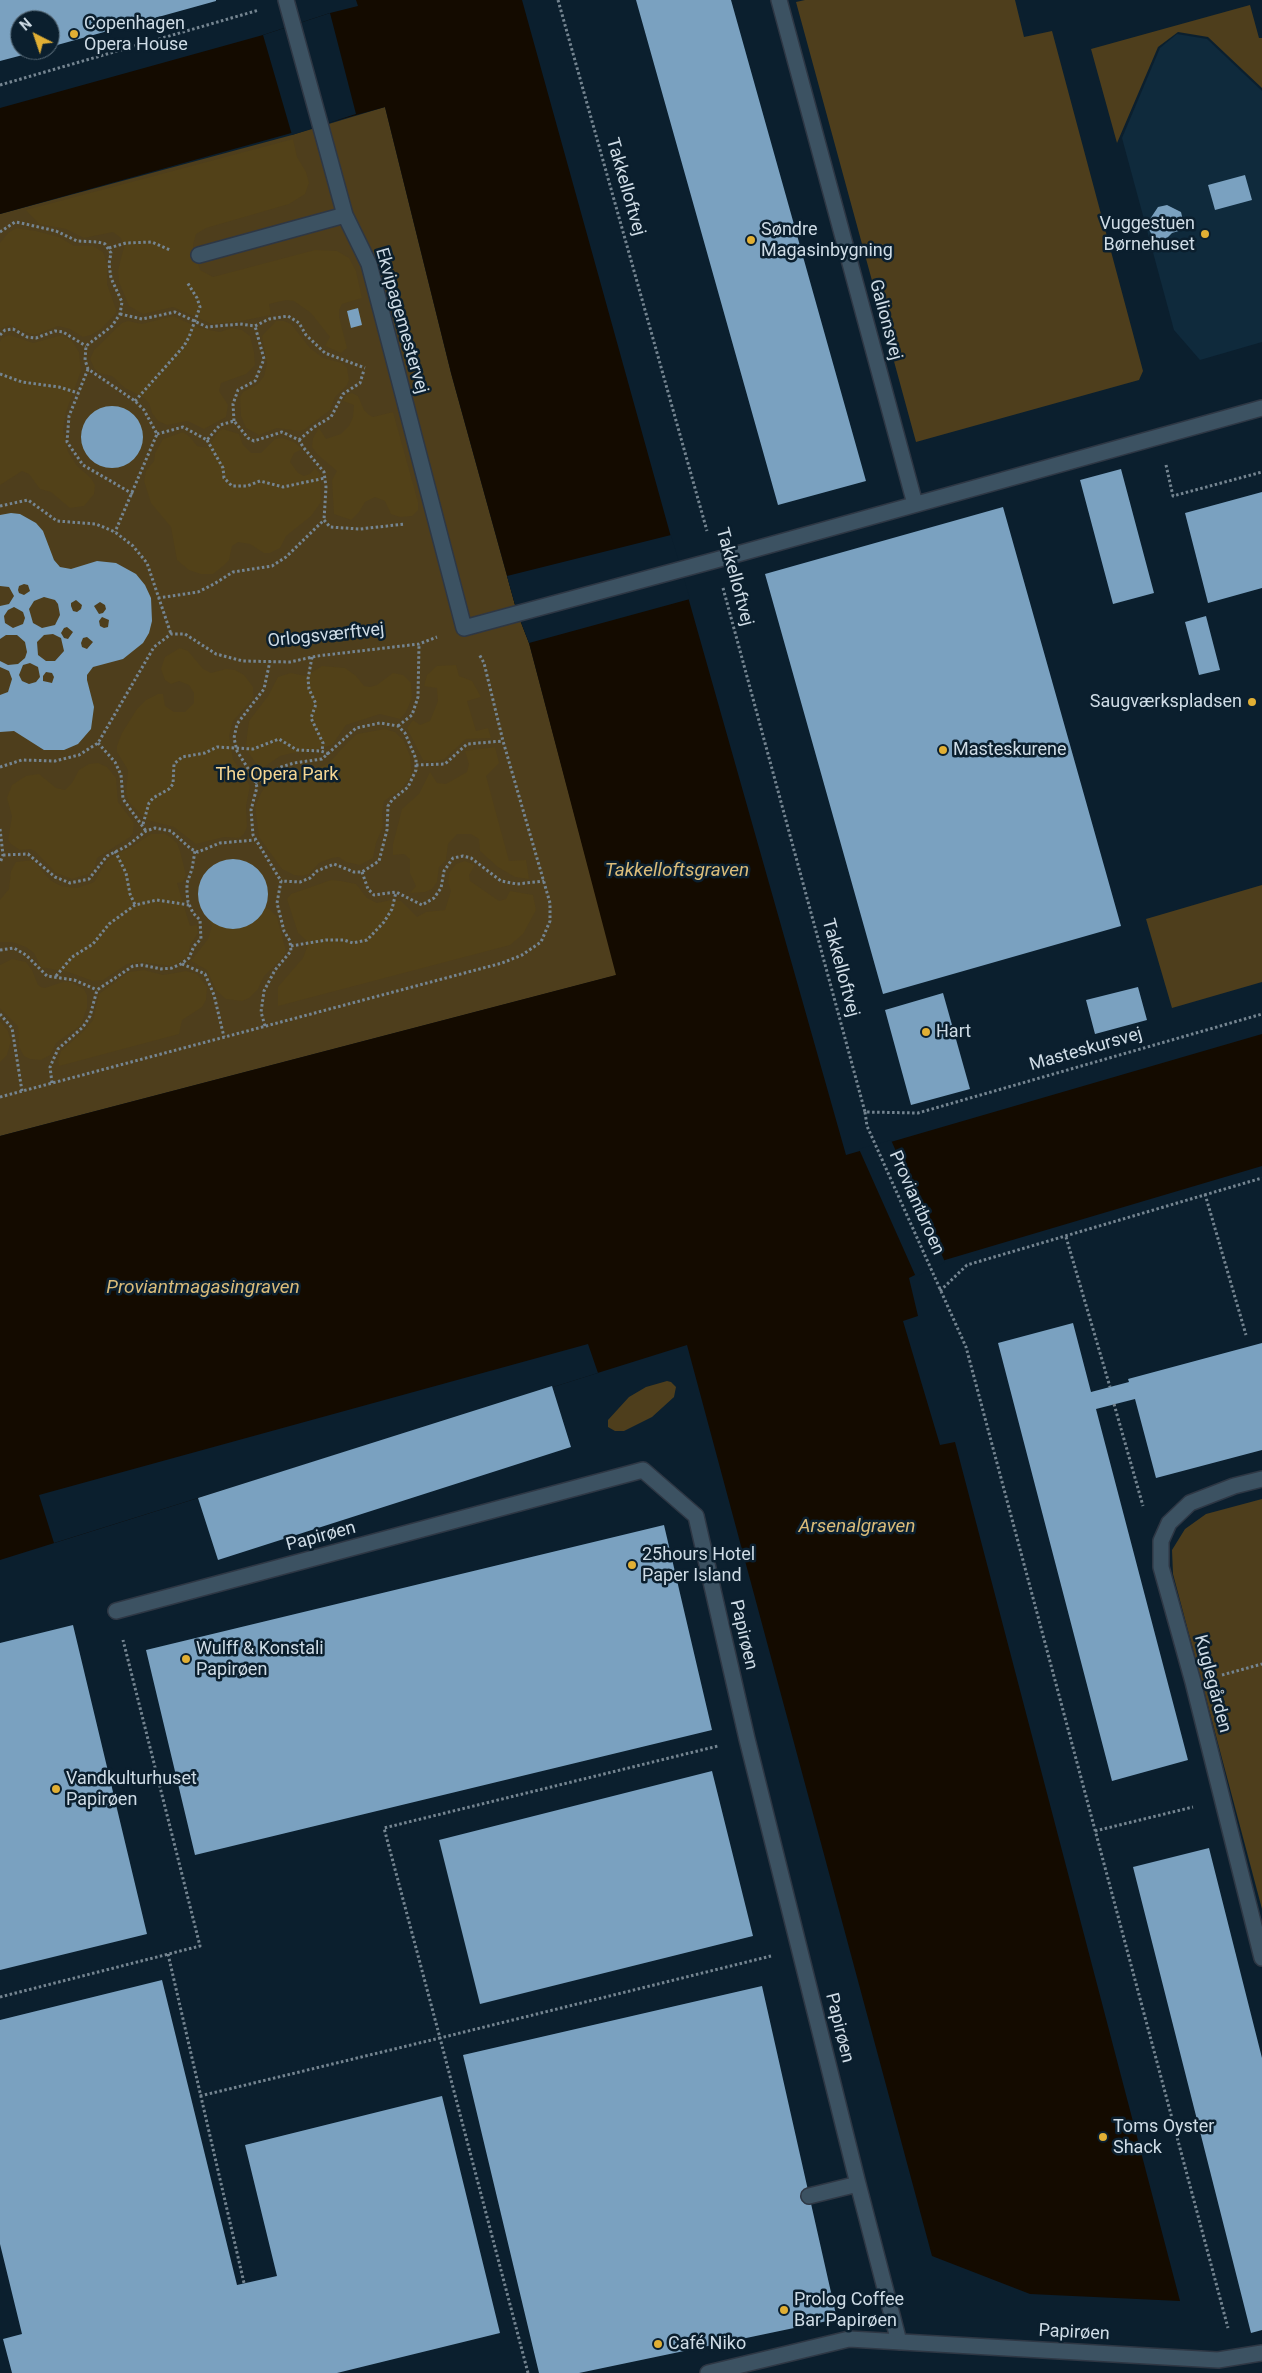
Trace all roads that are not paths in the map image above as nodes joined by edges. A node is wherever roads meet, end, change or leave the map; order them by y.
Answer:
1 (779, 0) edge
2 (286, 1) edge
3 (345, 215) junction
4 (199, 255) dead end
5 (1262, 408) edge
6 (915, 504) junction
7 (1262, 1478) edge
8 (116, 1611) road end
9 (1262, 1958) edge
10 (858, 2184) junction
11 (809, 2196) dead end
12 (899, 2342) junction
13 (1262, 2352) edge
14 (708, 2373) edge

1 - 6 street, Galionsvej
2 - 3 street, Ekvipagemestervej
3 - 4 street
3 - 6 street, Ekvipagemestervej
5 - 6 street
7 - 9 street, Kuglegården
8 - 10 street, Papirøen
10 - 11 street
10 - 12 street, Papirøen
12 - 13 street, Papirøen
12 - 14 street, Papirøen

